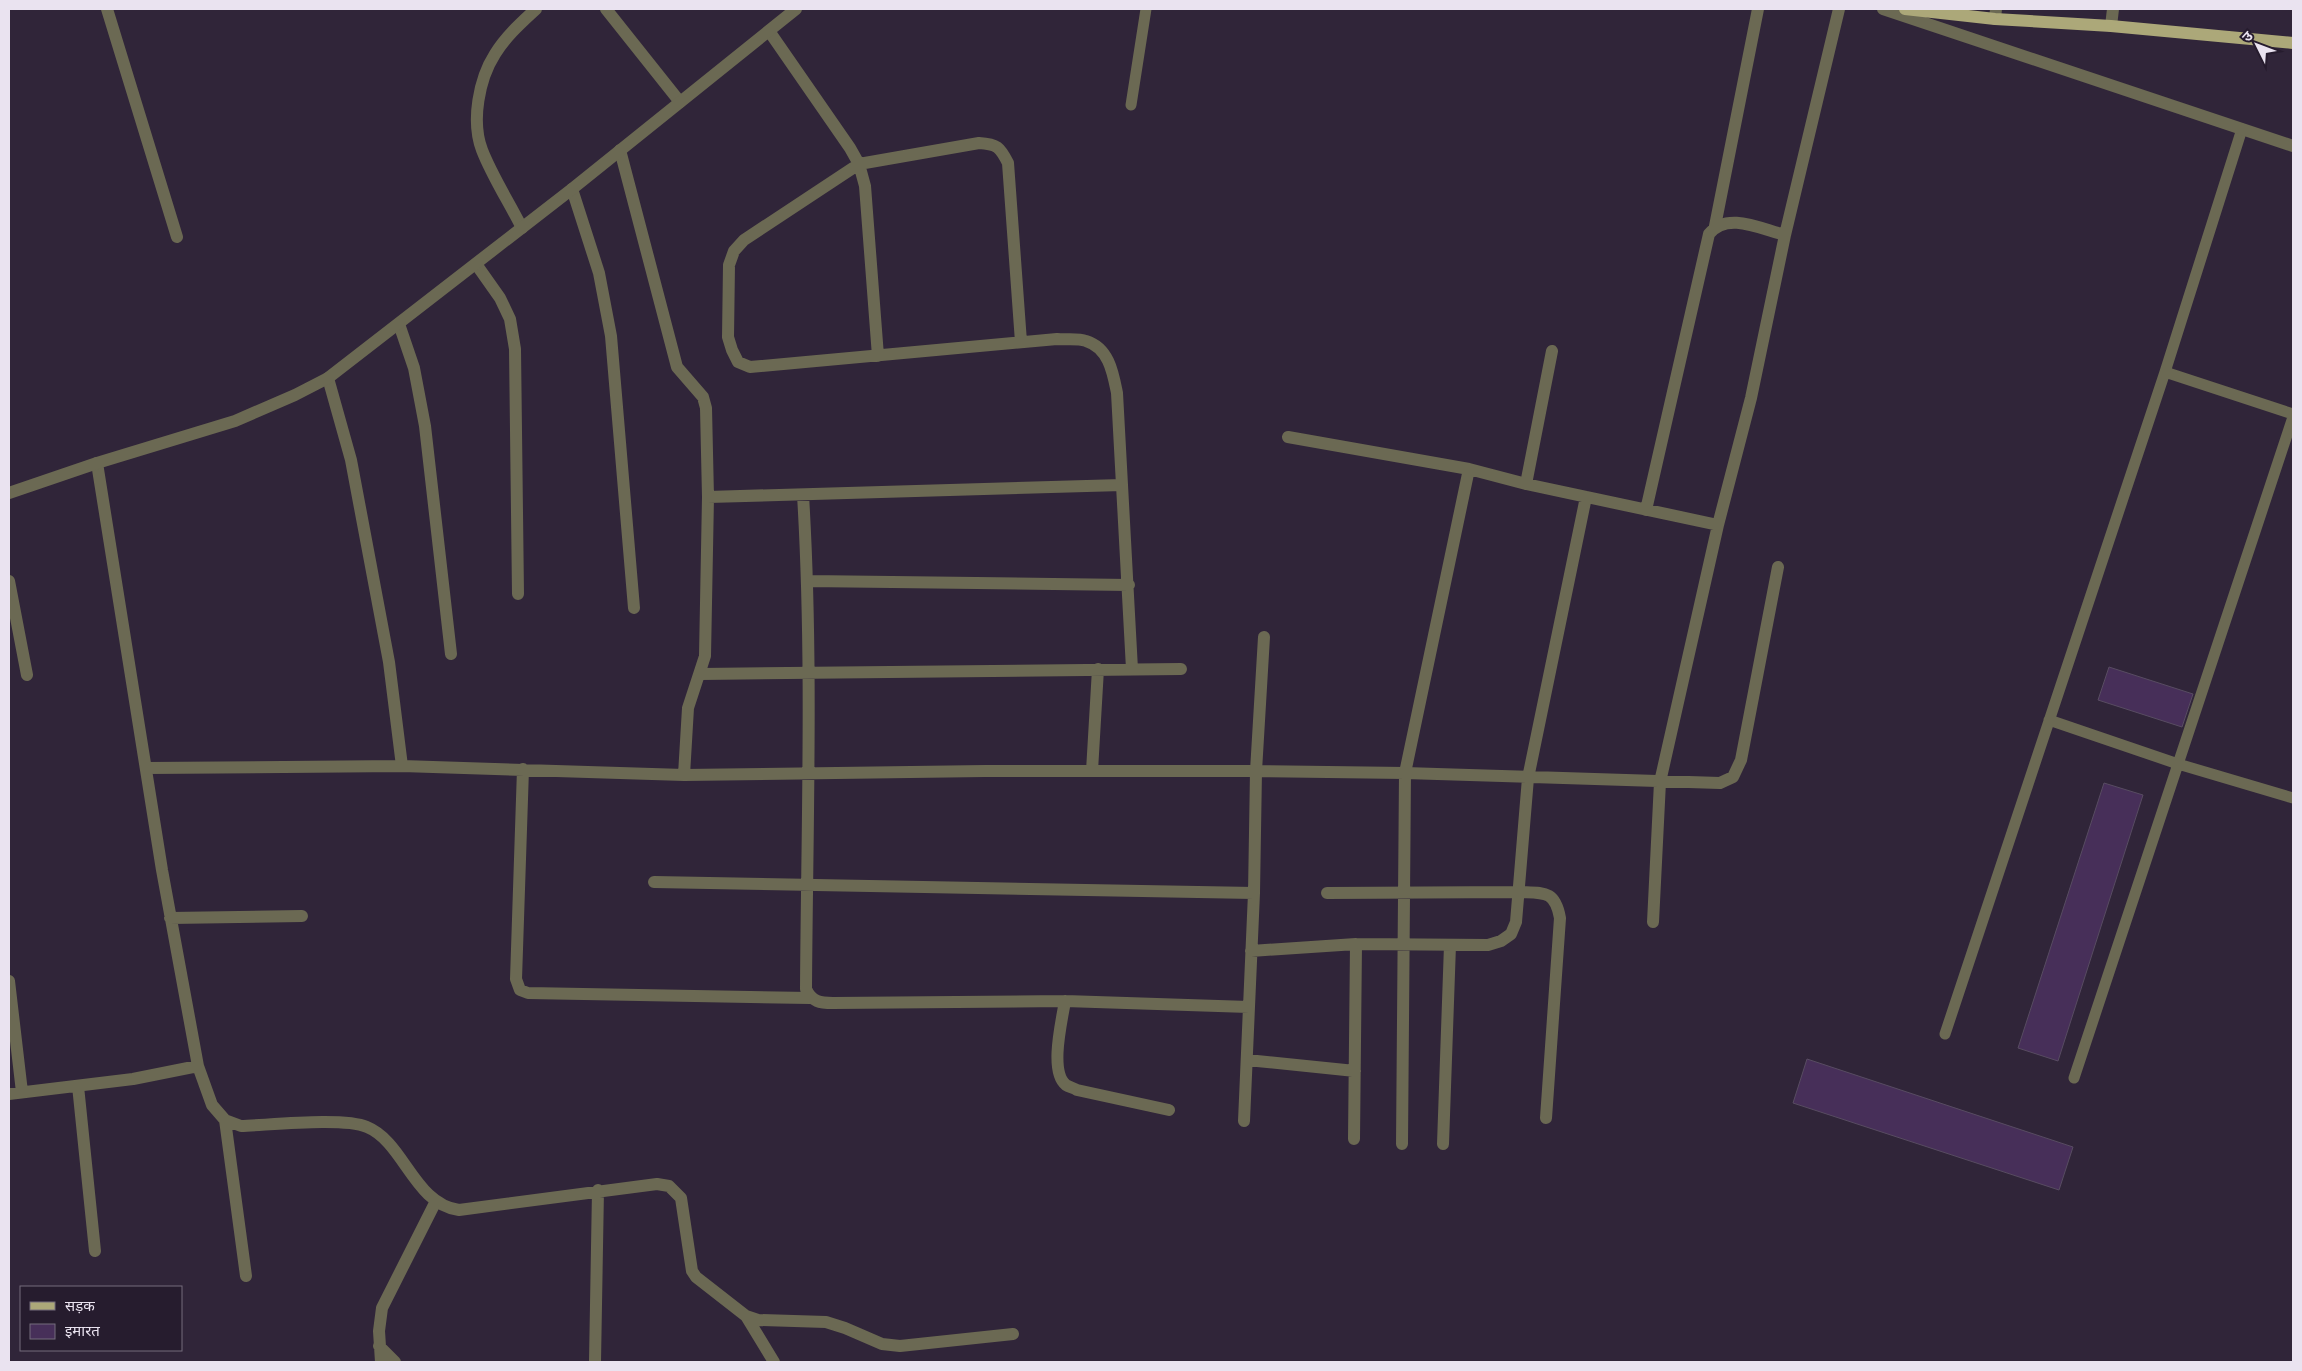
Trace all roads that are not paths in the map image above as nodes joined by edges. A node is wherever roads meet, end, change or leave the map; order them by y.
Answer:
1 (107, 9) edge
2 (536, 9) edge
3 (606, 9) edge
4 (796, 9) edge
5 (1146, 9) edge
6 (1758, 9) edge
7 (1839, 9) edge
8 (1883, 9) edge
9 (1905, 9) edge
10 (2113, 9) edge
11 (1996, 14) edge
12 (2111, 26) junction
13 (769, 31) junction
14 (2293, 43) edge
15 (680, 102) junction
16 (1131, 105) dead end
17 (2242, 129) junction
18 (2293, 146) edge
19 (620, 150) junction
20 (859, 164) junction
21 (572, 189) junction
22 (1716, 226) junction
23 (522, 228) junction
24 (1785, 235) junction
25 (177, 237) dead end
26 (476, 264) junction
27 (399, 324) junction
28 (1021, 342) junction
29 (1552, 351) dead end
30 (878, 356) junction
31 (2165, 372) junction
32 (328, 378) junction
33 (2293, 416) edge
34 (1288, 437) dead end
35 (98, 463) junction
36 (1469, 469) junction
37 (1526, 484) junction
38 (1122, 485) junction
39 (9, 493) edge
40 (803, 495) junction
41 (708, 497) junction
42 (1586, 497) junction
43 (1646, 510) junction
44 (1718, 525) junction
45 (1778, 567) dead end
46 (9, 581) edge
47 (808, 581) junction
48 (1128, 585) junction
49 (518, 594) dead end
50 (634, 608) dead end
51 (1264, 637) dead end
52 (451, 654) dead end
53 (1098, 669) junction
54 (1132, 669) junction
55 (1180, 669) dead end
56 (809, 672) junction
57 (701, 674) junction
58 (27, 676) dead end
59 (2049, 720) junction
60 (2178, 764) junction
61 (402, 766) junction
62 (147, 768) junction
63 (523, 769) junction
64 (1092, 771) junction
65 (1256, 771) junction
66 (809, 772) junction
67 (1405, 773) junction
68 (684, 775) junction
69 (1528, 778) junction
70 (1660, 782) junction
71 (2293, 798) edge
72 (654, 882) dead end
73 (806, 885) junction
74 (1520, 892) junction
75 (1254, 893) junction
76 (1327, 893) dead end
77 (1404, 894) junction
78 (302, 916) dead end
79 (170, 918) junction
80 (1654, 922) dead end
81 (1356, 944) junction
82 (1405, 945) junction
83 (1450, 945) junction
84 (1251, 951) junction
85 (9, 981) edge
86 (810, 998) junction
87 (1065, 1001) junction
88 (1249, 1007) junction
89 (1945, 1034) dead end
90 (1246, 1060) junction
91 (198, 1066) junction
92 (1355, 1071) junction
93 (2074, 1078) dead end
94 (78, 1086) junction
95 (15, 1093) edge
96 (1169, 1110) dead end
97 (1546, 1118) dead end
98 (225, 1120) junction
99 (1244, 1120) dead end
100 (1354, 1139) dead end
101 (1402, 1144) dead end
102 (1443, 1144) dead end
103 (598, 1190) junction
104 (436, 1201) junction
105 (95, 1251) dead end
106 (246, 1276) dead end
107 (746, 1316) junction
108 (1013, 1334) dead end
109 (380, 1346) junction
110 (381, 1362) edge
111 (395, 1362) edge
112 (595, 1362) edge
113 (774, 1362) edge

1 - 25 street
2 - 23 street
3 - 15 street
4 - 13 street
5 - 16 lane
6 - 22 street
7 - 24 street
8 - 17 street
9 - 11 main road
10 - 12 street
11 - 12 main road
12 - 14 main road
13 - 15 street
13 - 20 street
15 - 19 street
17 - 18 street
17 - 31 lane
19 - 21 street
19 - 41 street
20 - 28 street
20 - 30 street
20 - 30 street
21 - 23 street
21 - 50 street
22 - 24 street
22 - 43 street
23 - 26 street
24 - 44 street
26 - 27 street
26 - 49 street
27 - 32 street
27 - 52 street
28 - 30 street
28 - 38 street
29 - 37 street
31 - 33 lane
31 - 59 lane
32 - 35 street
32 - 61 street
33 - 60 lane
34 - 36 street
35 - 39 street
35 - 62 street
36 - 37 street
36 - 67 street
37 - 42 street
38 - 40 street
38 - 48 street
40 - 41 street
40 - 47 street
41 - 57 street
42 - 43 street
42 - 69 street
43 - 44 street
44 - 70 street
45 - 70 street
46 - 58 street
47 - 48 street
47 - 56 street
48 - 54 street
51 - 65 street
53 - 54 street
53 - 56 street
53 - 64 street
54 - 55 street
56 - 57 street
56 - 66 street
57 - 68 street
59 - 60 lane
59 - 89 lane
60 - 71 lane
60 - 93 lane
61 - 62 street
61 - 63 street
62 - 79 street
63 - 68 street
63 - 86 street
64 - 65 street
64 - 66 street
65 - 67 street
65 - 75 street
66 - 68 street
66 - 73 street
67 - 69 street
67 - 77 street
69 - 70 street
69 - 74 street
70 - 80 street
72 - 73 street
73 - 75 street
73 - 86 street
74 - 77 street
74 - 83 street
74 - 97 street
75 - 84 street
76 - 77 street
77 - 82 street
78 - 79 street
79 - 91 street
81 - 82 street
81 - 84 street
81 - 92 street
82 - 83 street
82 - 101 street
83 - 102 street
84 - 88 street
85 - 95 street
86 - 87 street
87 - 88 street
87 - 96 street
88 - 90 street
90 - 92 street
90 - 99 street
91 - 94 street
91 - 98 street
92 - 100 street
94 - 95 street
94 - 105 street
98 - 104 street
98 - 106 street
103 - 104 street
103 - 107 street
103 - 112 street
104 - 109 street
107 - 108 street
107 - 113 street
109 - 110 street
109 - 111 street

